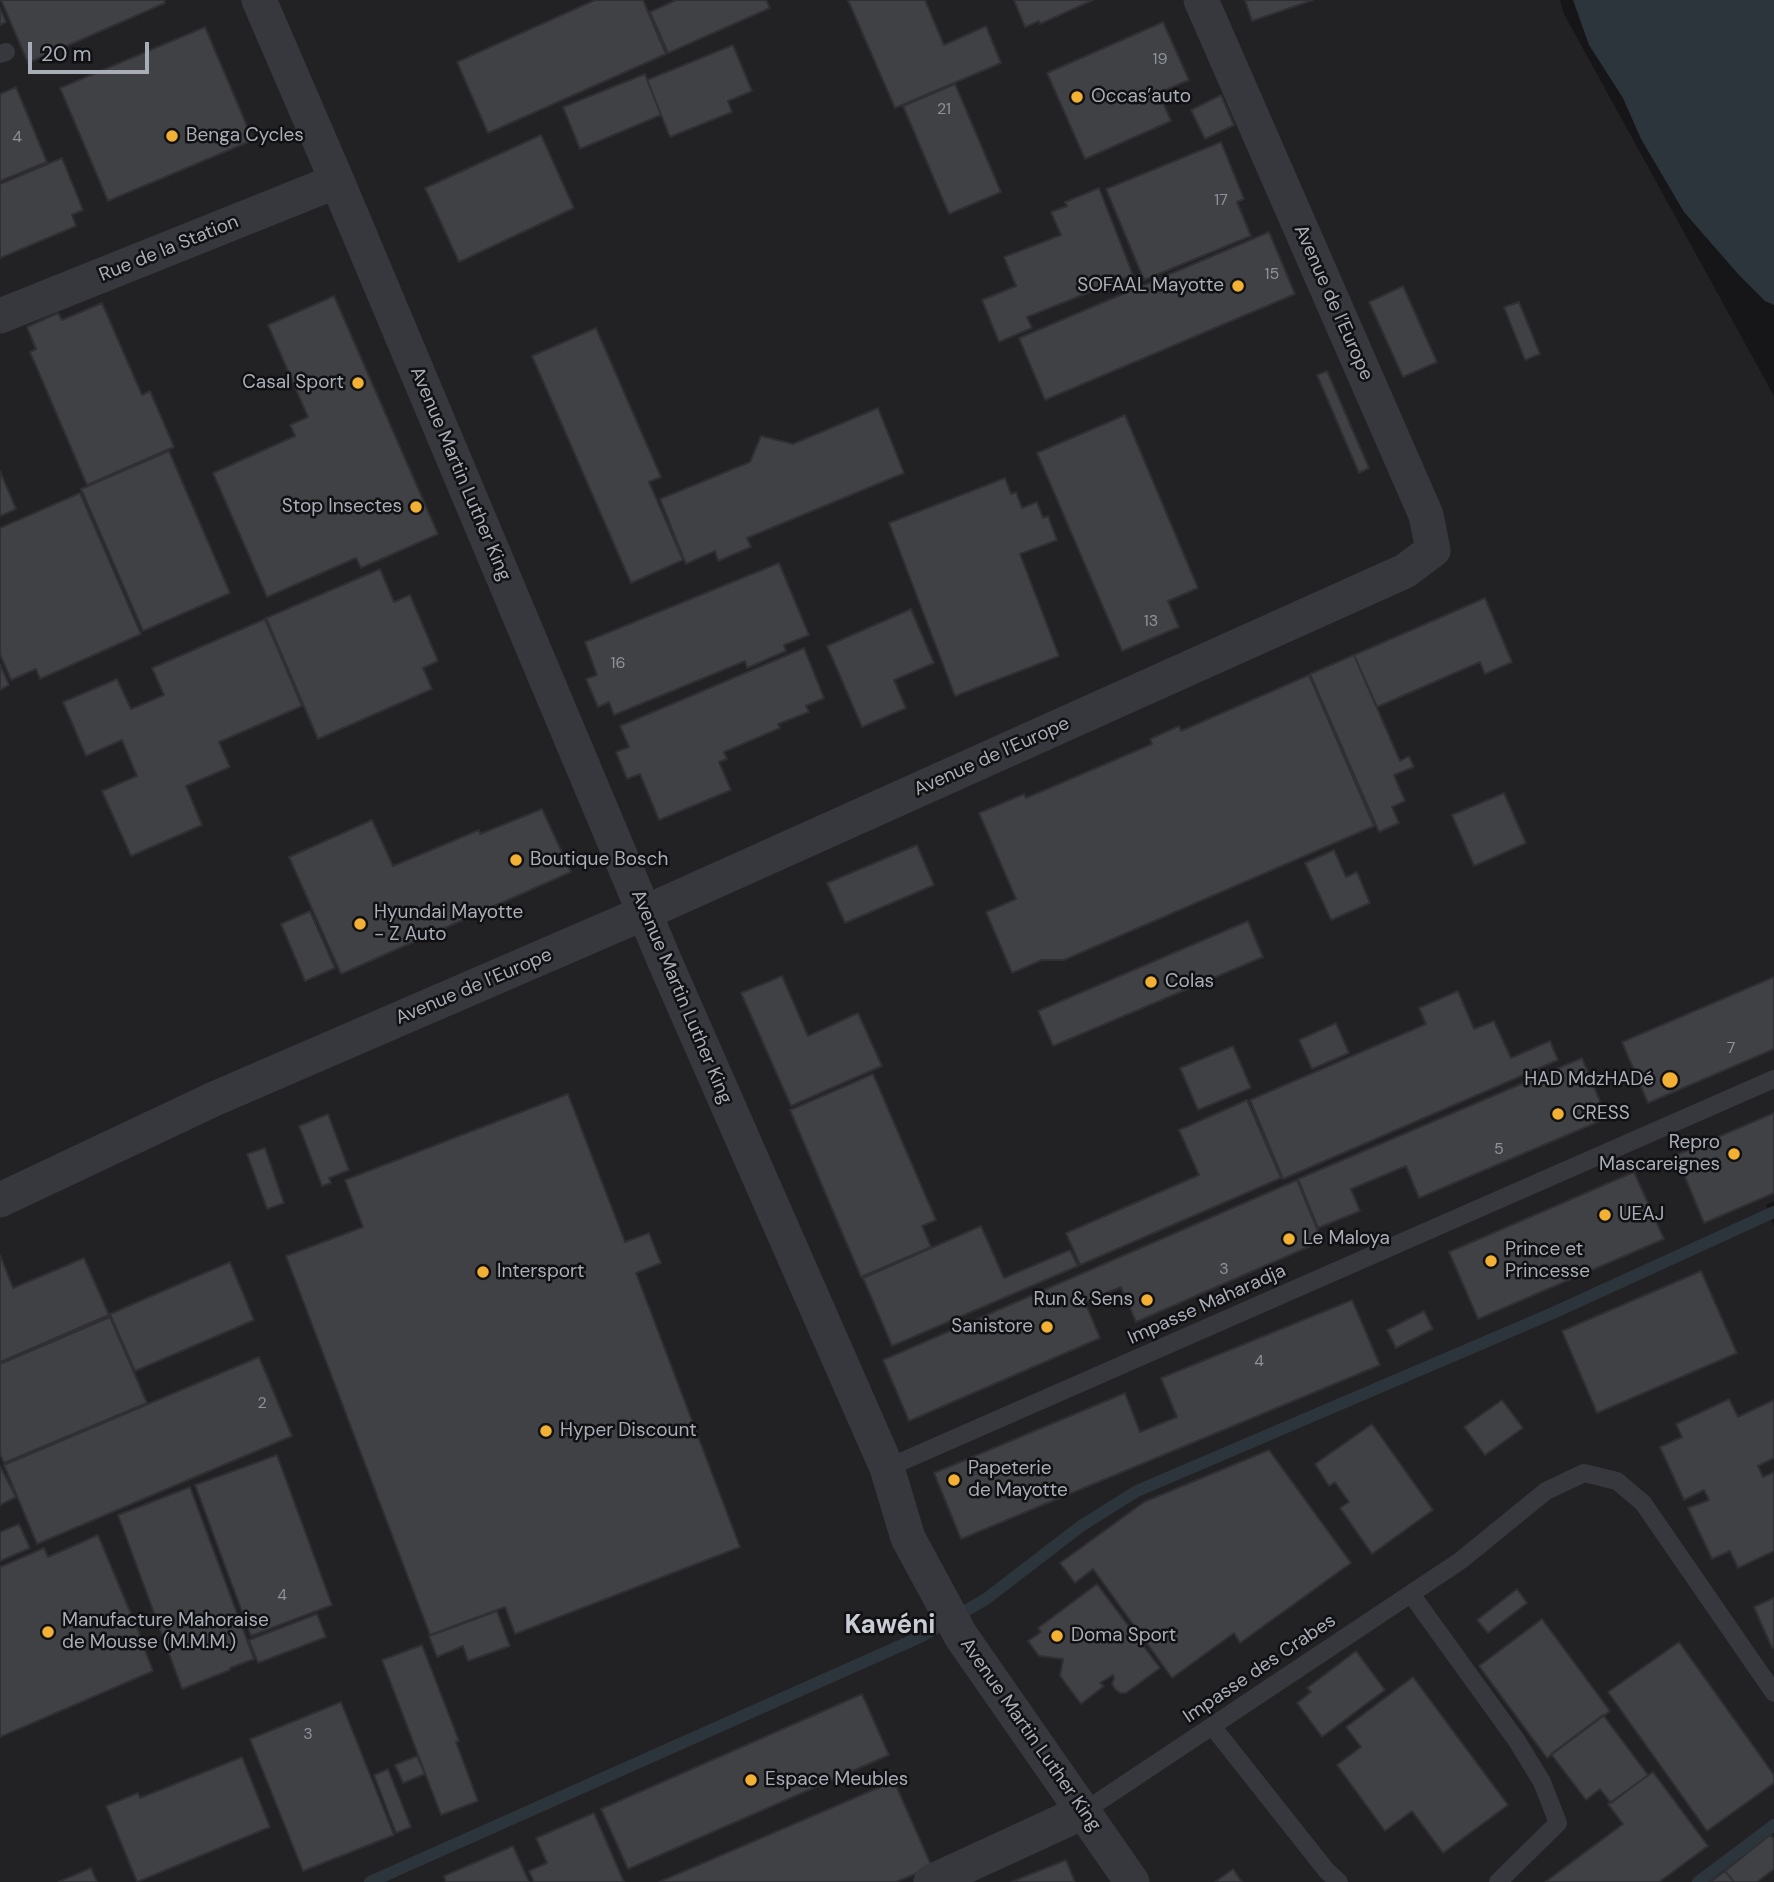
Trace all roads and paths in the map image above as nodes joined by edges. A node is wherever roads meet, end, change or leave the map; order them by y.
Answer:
1 (259, 0) edge
2 (1201, 0) edge
3 (337, 181) junction
4 (0, 316) edge
5 (644, 914) junction
6 (1774, 1079) edge
7 (0, 1200) edge
8 (887, 1468) junction
9 (1411, 1594) junction
10 (1774, 1693) edge
11 (1212, 1726) junction
12 (1083, 1812) junction
13 (931, 1882) edge
14 (1132, 1882) edge
15 (1339, 1882) edge
16 (1498, 1882) edge

1 - 3 street, Avenue Martin Luther King
2 - 5 street, Avenue de l’Europe
3 - 4 street, Rue de la Station
3 - 5 street, Avenue Martin Luther King
5 - 7 street, Avenue de l’Europe
5 - 8 street, Avenue Martin Luther King
6 - 8 lane, Impasse Maharadja
8 - 12 street, Avenue Martin Luther King
9 - 10 lane, Impasse des Crabes
9 - 11 lane, Impasse des Crabes
9 - 16 lane
11 - 12 lane, Impasse des Crabes
11 - 15 lane
12 - 13 street
12 - 14 street, Avenue Martin Luther King

